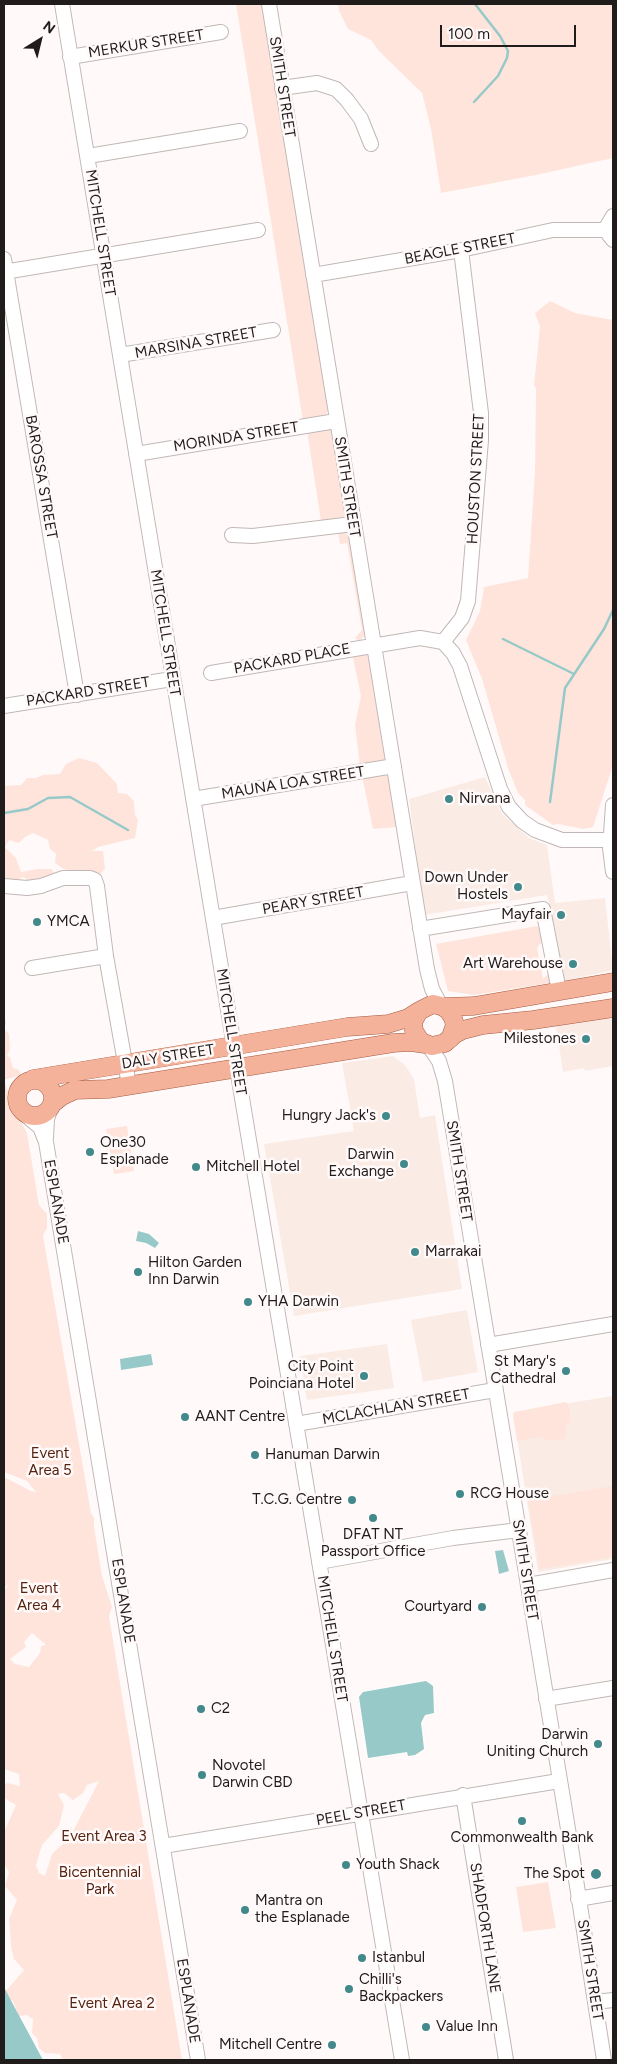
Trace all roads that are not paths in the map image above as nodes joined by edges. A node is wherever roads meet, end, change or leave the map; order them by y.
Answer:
1 (62, 4) edge
2 (269, 4) edge
3 (221, 32) dead end
4 (70, 56) junction
5 (282, 88) junction
6 (240, 131) dead end
7 (371, 144) dead end
8 (88, 156) junction
9 (613, 216) edge
10 (258, 230) dead end
11 (610, 235) edge
12 (461, 250) junction
13 (104, 256) junction
14 (5, 268) edge
15 (313, 275) junction
16 (273, 330) dead end
17 (120, 356) junction
18 (336, 421) junction
19 (136, 454) junction
20 (353, 524) junction
21 (232, 535) dead end
22 (443, 642) junction
23 (373, 645) junction
24 (211, 673) dead end
25 (172, 679) junction
26 (77, 695) junction
27 (4, 706) edge
28 (394, 766) junction
29 (193, 799) junction
30 (613, 805) edge
31 (612, 840) edge
32 (613, 872) edge
33 (412, 883) junction
34 (4, 886) edge
35 (213, 918) junction
36 (420, 929) junction
37 (106, 956) junction
38 (32, 968) dead end
39 (426, 969) junction
40 (613, 982) edge
41 (560, 991) junction
42 (442, 1006) junction
43 (613, 1008) edge
44 (420, 1009) junction
45 (449, 1040) junction
46 (427, 1045) junction
47 (234, 1046) junction
48 (125, 1064) junction
49 (237, 1068) junction
50 (33, 1079) junction
51 (445, 1081) junction
52 (129, 1085) junction
53 (52, 1106) junction
54 (23, 1112) junction
55 (46, 1142) junction
56 (613, 1324) edge
57 (488, 1345) junction
58 (495, 1390) junction
59 (296, 1424) junction
60 (519, 1530) junction
61 (319, 1562) junction
62 (613, 1570) edge
63 (528, 1585) junction
64 (613, 1688) edge
65 (546, 1700) junction
66 (558, 1781) junction
67 (463, 1795) junction
68 (361, 1813) junction
69 (163, 1846) junction
70 (613, 1894) edge
71 (578, 1899) junction
72 (613, 2000) edge
73 (595, 2002) junction
74 (198, 2060) edge
75 (402, 2060) edge
76 (506, 2060) edge
77 (604, 2060) edge

1 - 4 street, MITCHELL STREET
2 - 5 street, SMITH STREET
3 - 4 street, MERKUR STREET
4 - 8 street, MITCHELL STREET
5 - 7 street
5 - 15 street, SMITH STREET
6 - 8 street
8 - 13 street, MITCHELL STREET
9 - 11 street, BEAGLE STREET
10 - 13 street
11 - 12 street, BEAGLE STREET
12 - 15 street, BEAGLE STREET
12 - 22 street, HOUSTON STREET
13 - 14 street
13 - 17 street, MITCHELL STREET
14 - 26 street, BAROSSA STREET
15 - 18 street, SMITH STREET
16 - 17 street, MARSINA STREET
17 - 19 street, MITCHELL STREET
18 - 19 street, MORINDA STREET
18 - 20 street, SMITH STREET
19 - 25 street, MITCHELL STREET
20 - 21 street
20 - 23 street, SMITH STREET
22 - 23 street, PACKARD PLACE
22 - 31 street
23 - 24 street, PACKARD PLACE
23 - 28 street, SMITH STREET
25 - 26 street, PACKARD STREET
25 - 29 street, MITCHELL STREET
26 - 27 street, PACKARD STREET
28 - 29 street, MAUNA LOA STREET
28 - 33 street, SMITH STREET
29 - 35 street, MITCHELL STREET
30 - 31 street
31 - 32 street
33 - 35 street, PEARY STREET
33 - 36 street, SMITH STREET
34 - 37 street
35 - 47 street, MITCHELL STREET
36 - 39 street, SMITH STREET
36 - 41 street
37 - 38 street
37 - 48 street
39 - 42 street, SMITH STREET
39 - 44 street, SMITH STREET
40 - 41 main road
41 - 42 main road
42 - 44 main road
42 - 45 main road
43 - 45 main road
44 - 46 main road
44 - 47 main road, DALY STREET
45 - 46 main road
45 - 51 street, SMITH STREET
46 - 49 main road, DALY STREET
46 - 51 street, SMITH STREET
47 - 48 main road, DALY STREET
47 - 49 main road, MITCHELL STREET
48 - 50 main road, DALY STREET
48 - 52 street
49 - 52 main road, DALY STREET
49 - 59 street, MITCHELL STREET
50 - 53 main road
50 - 54 main road
51 - 57 street, SMITH STREET
52 - 53 main road, DALY STREET
53 - 54 main road, DALY STREET
53 - 55 street, ESPLANADE
54 - 55 street, ESPLANADE
55 - 69 street, ESPLANADE
56 - 57 street
57 - 58 street, SMITH STREET
58 - 59 street, MCLACHLAN STREET
58 - 60 street, SMITH STREET
59 - 61 street, MITCHELL STREET
60 - 61 street
60 - 63 street, SMITH STREET
61 - 68 street, MITCHELL STREET
62 - 63 street
63 - 65 street, SMITH STREET
64 - 65 street
65 - 66 street, SMITH STREET
66 - 67 street, PEEL STREET
66 - 71 street, SMITH STREET
67 - 68 street, PEEL STREET
67 - 76 street, SHADFORTH LANE
68 - 69 street, PEEL STREET
68 - 75 street, MITCHELL STREET
69 - 74 street, ESPLANADE
70 - 71 street
71 - 73 street, SMITH STREET
72 - 73 street
73 - 77 street, SMITH STREET

